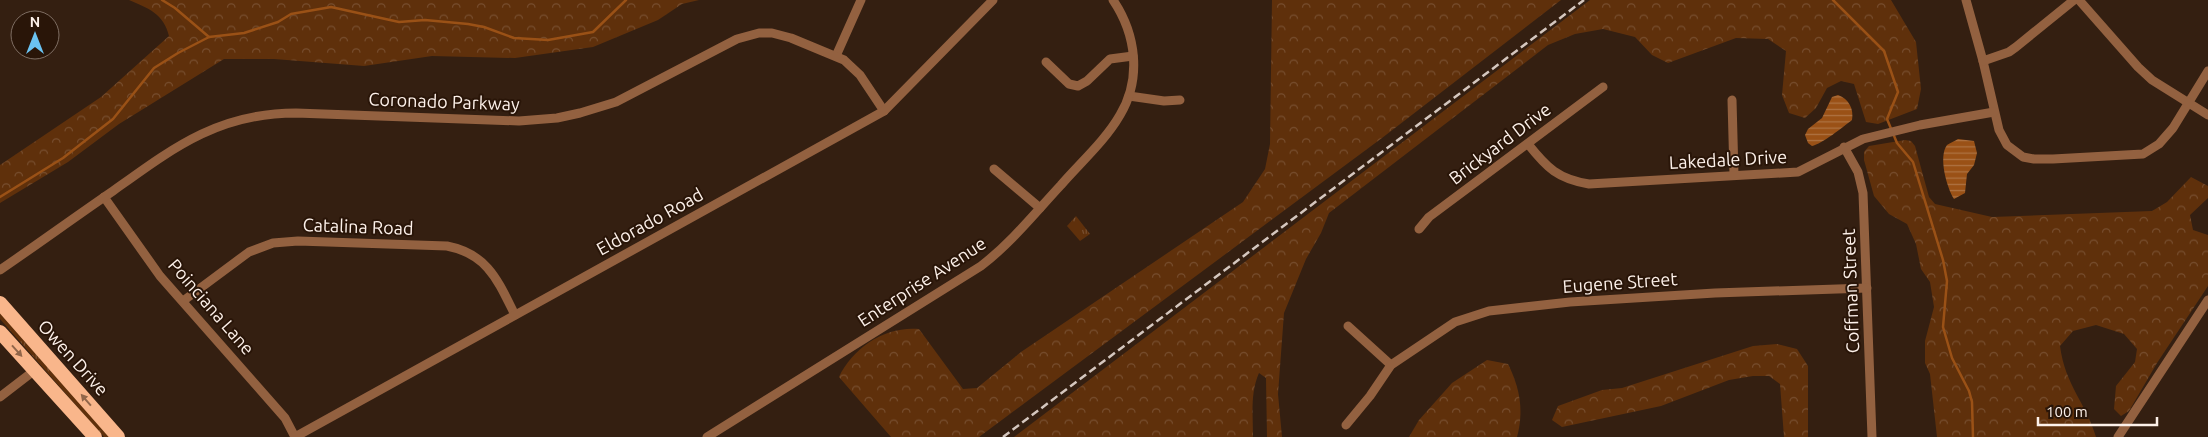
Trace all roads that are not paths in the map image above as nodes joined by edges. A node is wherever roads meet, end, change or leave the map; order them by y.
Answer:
1 (861, 0) edge
2 (993, 0) edge
3 (1112, 0) edge
4 (1966, 0) edge
5 (2074, 0) edge
6 (2079, 0) edge
7 (836, 56) junction
8 (1133, 56) junction
9 (1983, 61) junction
10 (1046, 62) dead end
11 (2208, 71) edge
12 (1602, 87) dead end
13 (1129, 96) junction
14 (1180, 100) dead end
15 (1732, 100) dead end
16 (2188, 102) junction
17 (884, 111) junction
18 (1994, 112) junction
19 (2208, 115) edge
20 (1528, 144) junction
21 (1844, 147) junction
22 (994, 168) dead end
23 (1734, 175) junction
24 (104, 197) junction
25 (1040, 208) junction
26 (1419, 229) dead end
27 (0, 270) edge
28 (1867, 288) junction
29 (2208, 300) edge
30 (184, 302) junction
31 (0, 303) edge
32 (515, 315) junction
33 (1348, 326) dead end
34 (0, 332) edge
35 (1390, 365) junction
36 (35, 370) junction
37 (0, 397) edge
38 (1346, 426) dead end
39 (94, 437) edge
40 (118, 437) edge
41 (295, 437) edge
42 (707, 437) edge
43 (1872, 437) edge
44 (2118, 437) edge

1 - 7 street
2 - 17 street, Eldorado Road
3 - 8 street, Enterprise Avenue
4 - 9 street
5 - 9 street
6 - 16 street
7 - 17 street, Coronado Parkway
7 - 24 street, Coronado Parkway
8 - 10 street
8 - 13 street, Enterprise Avenue
9 - 18 street
11 - 16 street
12 - 20 street, Brickyard Drive
13 - 14 street
13 - 25 street, Enterprise Avenue
15 - 23 street
16 - 18 street
16 - 19 street
17 - 32 street, Eldorado Road
18 - 21 street, Lakedale Drive
20 - 23 street, Lakedale Drive
20 - 26 street, Brickyard Drive
21 - 23 street, Lakedale Drive
21 - 28 street, Coffman Street
22 - 25 street
24 - 27 street, Coronado Parkway
24 - 30 street, Poinciana Lane
25 - 42 street, Enterprise Avenue
28 - 35 street, Eugene Street
28 - 43 street, Coffman Street
29 - 44 street
30 - 32 street, Catalina Road
30 - 41 street, Poinciana Lane
40 -> 31 highway, Owen Drive
32 - 41 street, Eldorado Road
33 - 35 street
34 -> 36 highway, Owen Drive
35 - 38 street
36 - 37 street
36 - 39 highway, Owen Drive

